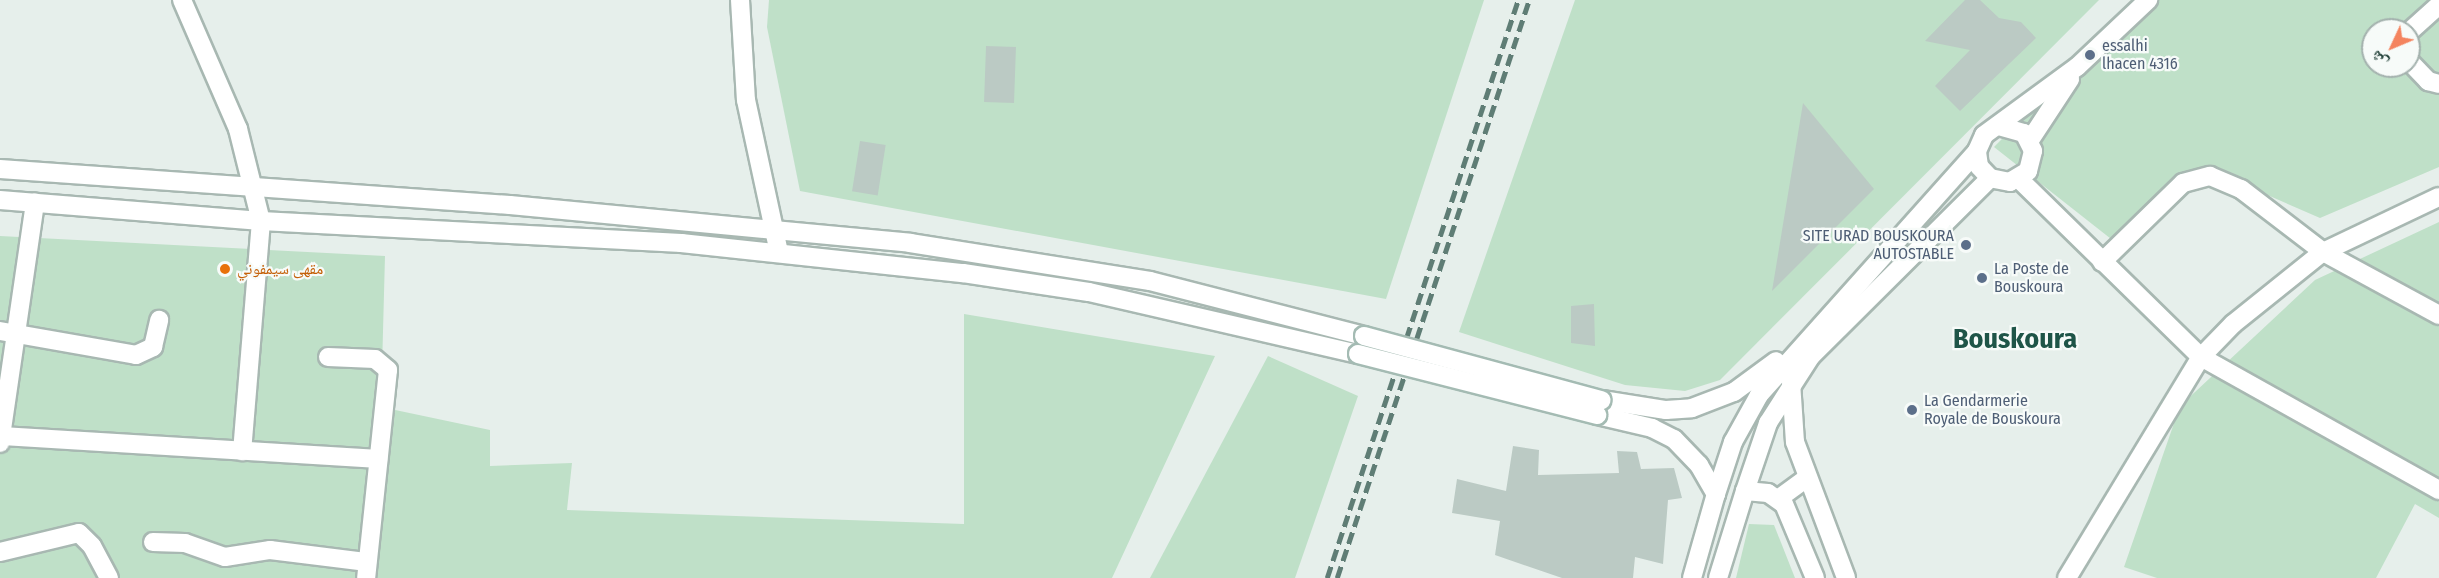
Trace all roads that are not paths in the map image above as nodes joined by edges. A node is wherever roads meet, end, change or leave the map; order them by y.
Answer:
1 (182, 0) edge
2 (740, 0) edge
3 (2148, 0) edge
4 (2439, 5) edge
5 (2421, 21) edge
6 (2077, 67) junction
7 (2421, 74) edge
8 (2439, 84) edge
9 (1999, 126) junction
10 (2030, 140) junction
11 (1977, 151) junction
12 (0, 169) edge
13 (1990, 178) junction
14 (2019, 179) junction
15 (254, 185) junction
16 (2439, 197) edge
17 (0, 200) edge
18 (35, 203) junction
19 (261, 221) junction
20 (772, 227) junction
21 (779, 252) junction
22 (2323, 252) junction
23 (2102, 262) junction
24 (2439, 315) edge
25 (159, 320) dead end
26 (1813, 328) junction
27 (8, 332) edge
28 (328, 357) dead end
29 (2201, 357) junction
30 (1791, 382) junction
31 (1599, 407) junction
32 (1, 440) edge
33 (242, 451) junction
34 (378, 459) junction
35 (1807, 478) junction
36 (2439, 490) edge
37 (1745, 491) junction
38 (1716, 494) junction
39 (1778, 498) junction
40 (153, 542) dead end
41 (0, 552) edge
42 (367, 570) edge
43 (109, 578) edge
44 (1692, 578) edge
45 (1718, 578) edge
46 (1815, 578) edge
47 (1846, 578) edge
48 (2068, 578) edge

1 - 15 main road
2 - 20 main road
3 - 6 main road
4 - 5 main road
6 - 9 main road
6 - 10 main road
7 - 8 main road
9 - 10 main road
9 - 11 main road
10 - 14 main road
11 - 13 main road
11 - 26 main road
12 - 15 main road
13 - 14 main road
13 - 30 main road
14 - 23 main road
15 - 19 main road
15 - 20 main road
16 - 22 main road
17 - 18 main road
18 - 19 main road
18 - 27 main road
19 - 21 main road
19 - 33 main road
20 - 21 main road
20 - 31 main road, bridge
21 - 31 main road, bridge
22 - 23 main road
22 - 24 main road
22 - 29 main road
23 - 29 main road
25 - 27 main road
26 - 31 main road
26 - 38 main road
27 - 32 main road
28 - 34 main road
29 - 36 main road
29 - 48 main road
30 - 35 main road
30 - 37 main road
31 - 38 main road
32 - 33 main road
33 - 34 main road
34 - 42 main road
35 - 39 main road
35 - 47 main road
37 - 39 main road
37 - 45 main road
38 - 44 main road
39 - 46 main road
40 - 42 main road
41 - 43 main road

